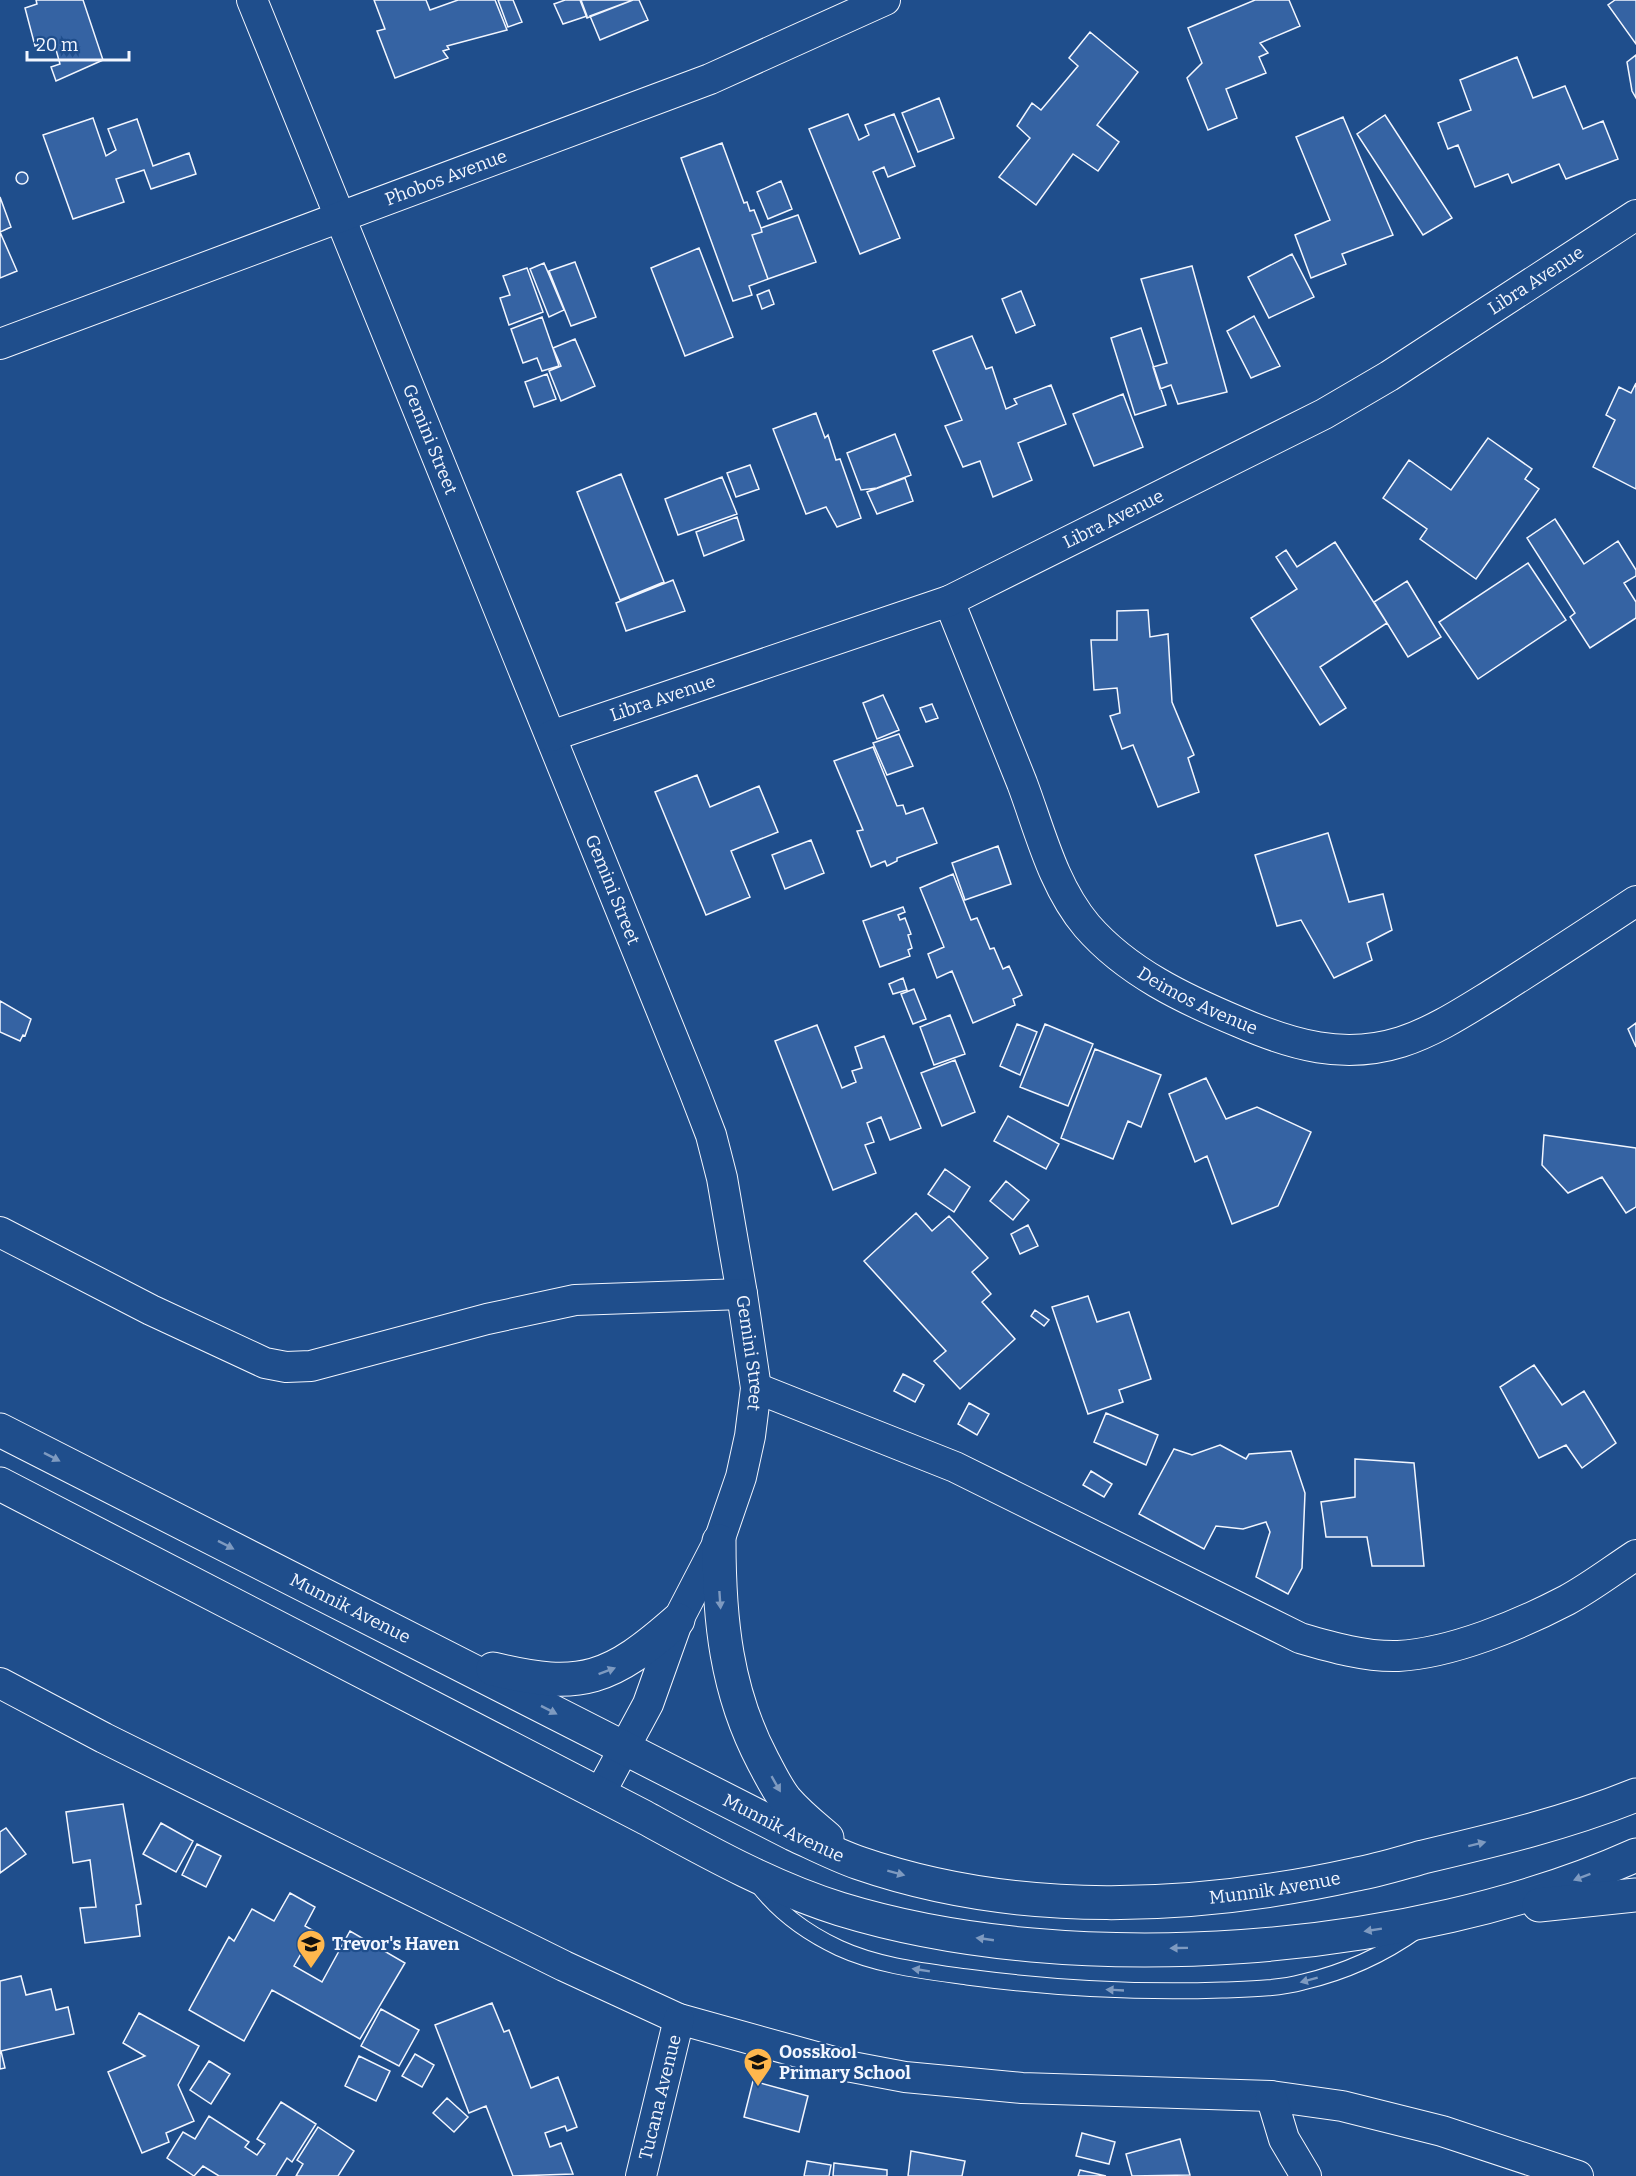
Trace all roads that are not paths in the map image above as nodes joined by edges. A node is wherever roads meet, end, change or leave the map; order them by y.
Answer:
1 (252, 0) edge
2 (885, 0) edge
3 (1636, 215) edge
4 (339, 216) junction
5 (0, 344) edge
6 (949, 601) junction
7 (551, 736) junction
8 (1636, 901) edge
9 (0, 1232) edge
10 (742, 1294) junction
11 (756, 1388) junction
12 (0, 1430) edge
13 (0, 1484) edge
14 (719, 1541) junction
15 (1636, 1555) edge
16 (678, 1620) junction
17 (448, 1658) junction
18 (0, 1683) edge
19 (624, 1748) junction
20 (599, 1795) junction
21 (1636, 1795) edge
22 (1636, 1855) edge
23 (859, 1863) junction
24 (750, 1875) junction
25 (1636, 1895) edge
26 (1448, 1915) junction
27 (679, 2019) junction
28 (1271, 2096) junction
29 (641, 2176) edge
30 (1306, 2176) edge
31 (1578, 2176) edge

1 - 4 street, Gemini Street
2 - 4 street, Phobos Avenue
3 - 6 street, Libra Avenue
4 - 5 street, Phobos Avenue
4 - 7 street, Gemini Street
6 - 7 street, Libra Avenue
6 - 8 street, Deimos Avenue
7 - 10 street, Gemini Street
9 - 10 street
10 - 11 street, Gemini Street
11 - 14 street, Gemini Street
11 - 15 street
12 -> 17 main road, Munnik Avenue
13 - 20 main road
14 - 16 street, Gemini Street
14 -> 23 main road
17 -> 16 main road
16 - 19 street, Gemini Street
17 -> 19 main road, Munnik Avenue
18 - 27 street
19 - 20 street, Gemini Street
19 - 23 main road, Munnik Avenue
20 - 24 main road
23 -> 21 main road, Munnik Avenue
22 -> 26 main road
26 -> 24 main road
26 -> 24 lane
25 - 26 main road
27 - 28 street
27 - 29 street, Tucana Avenue
28 - 30 street
28 - 31 street

